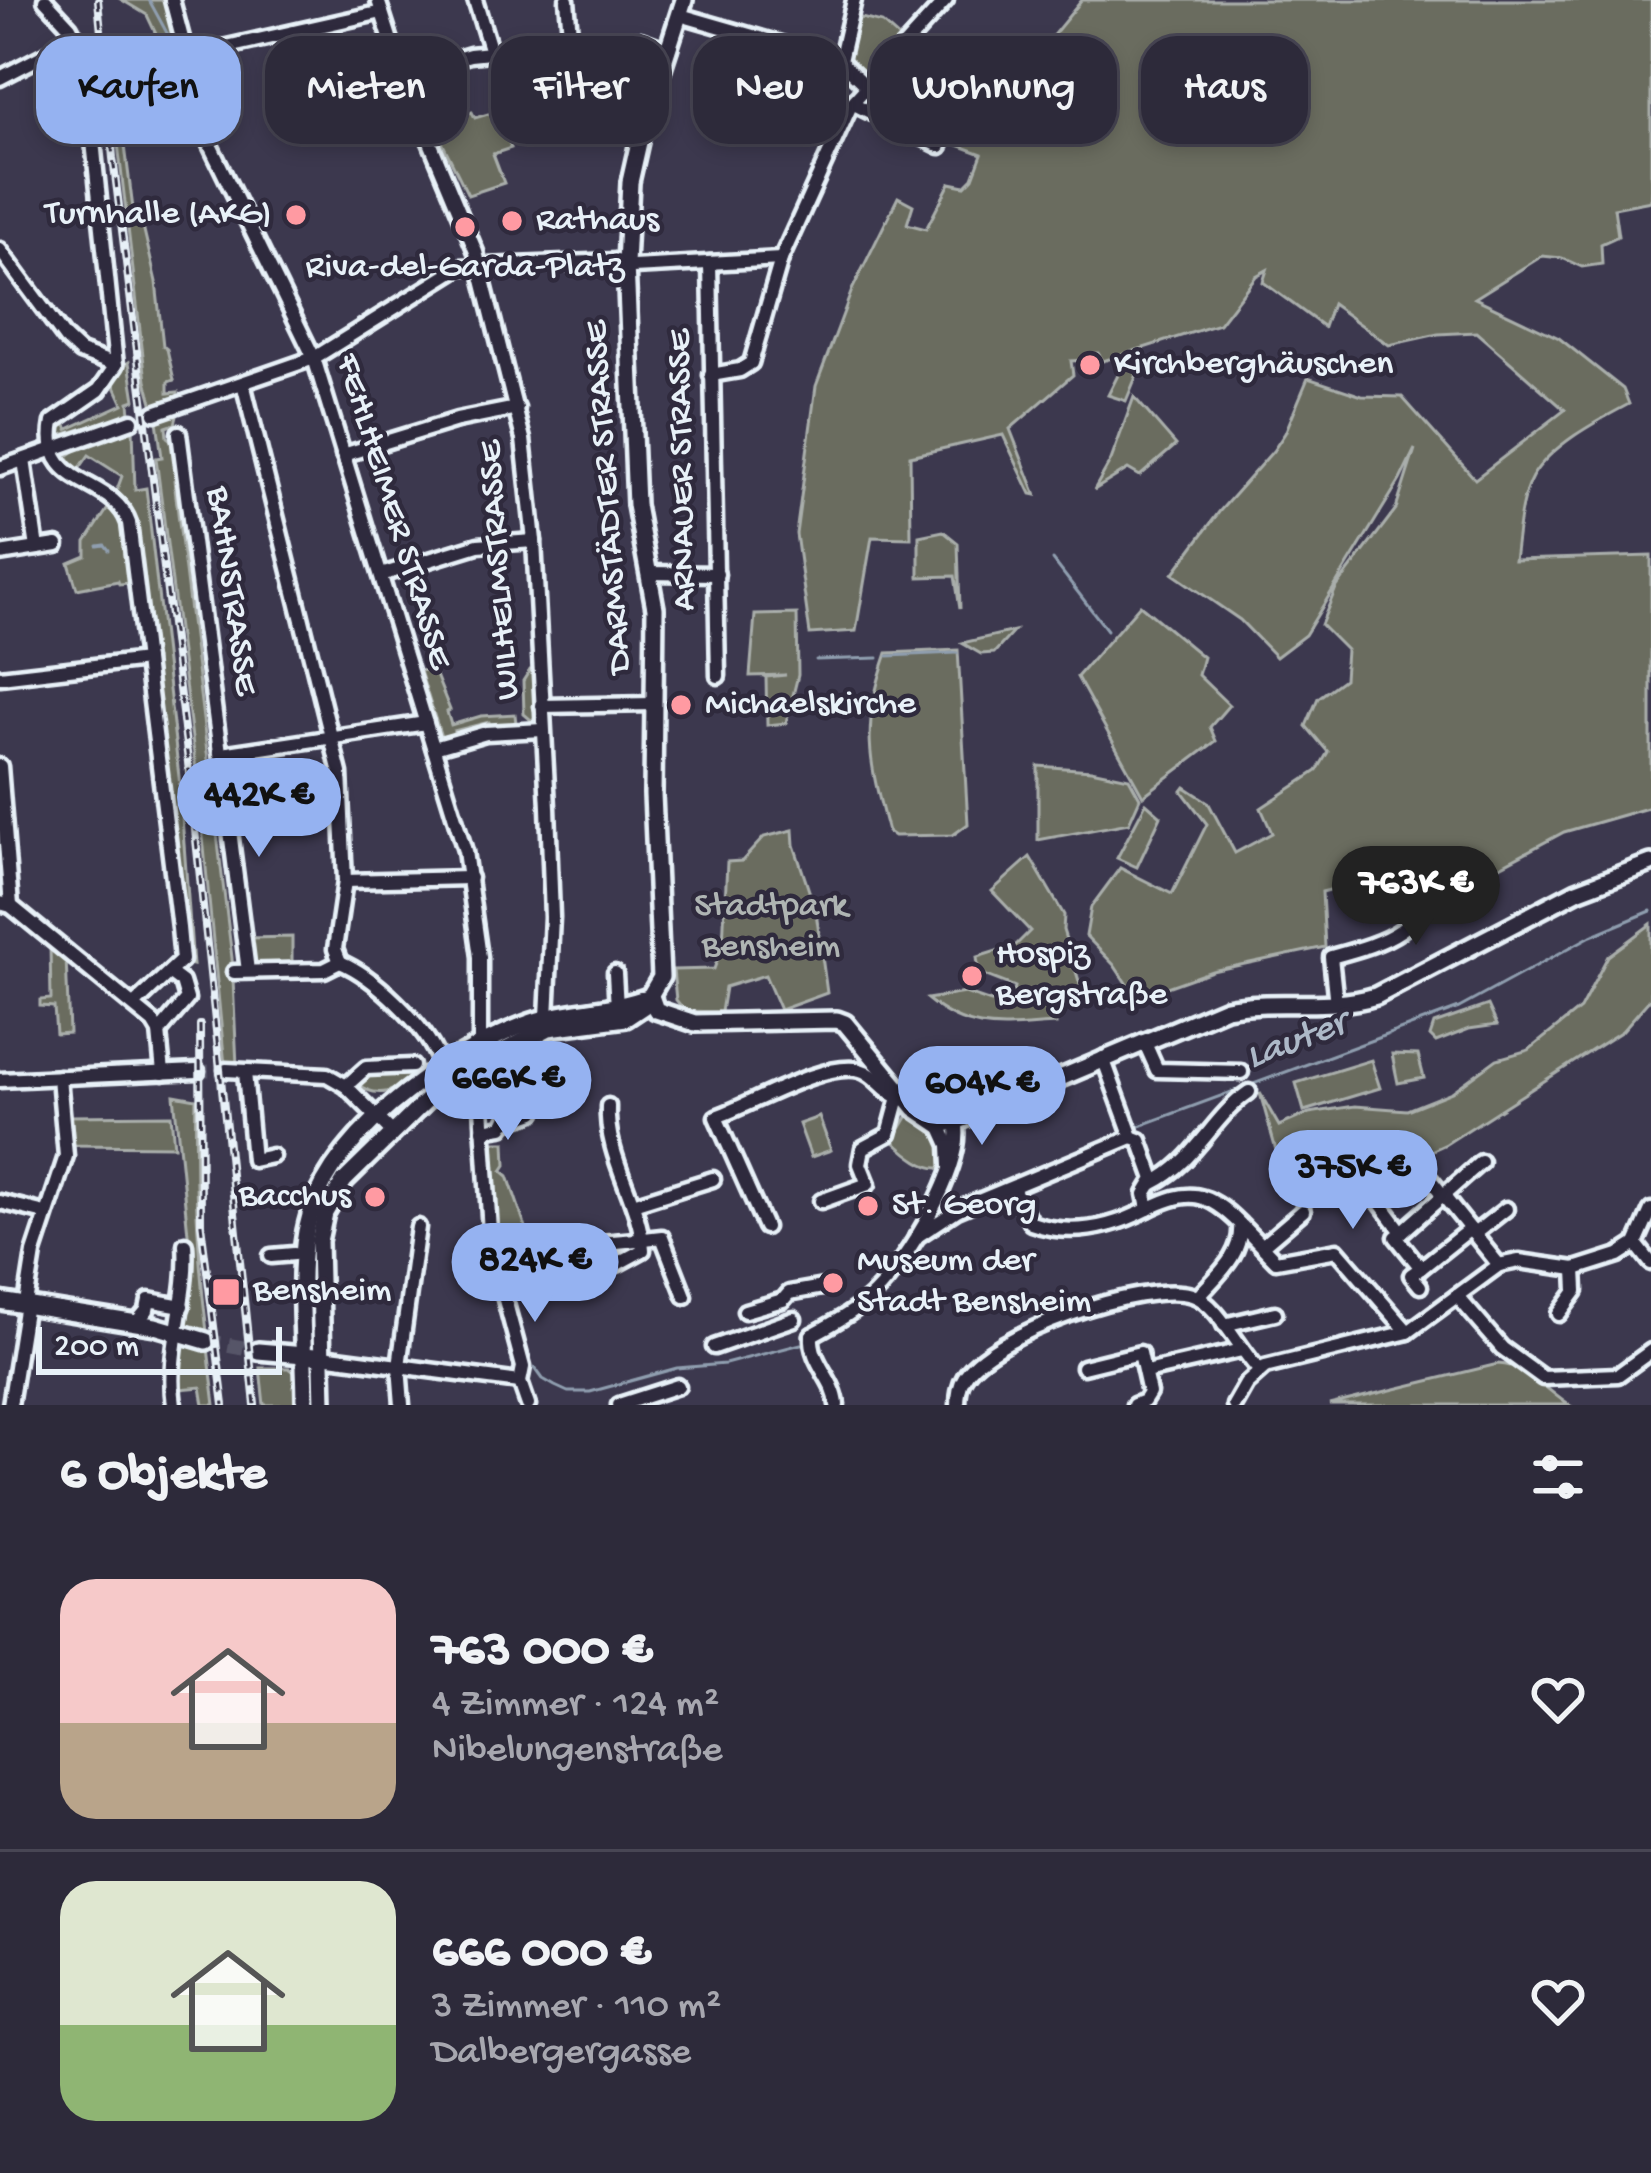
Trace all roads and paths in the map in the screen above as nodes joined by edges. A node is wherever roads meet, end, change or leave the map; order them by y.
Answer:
1 (44, 0) edge
2 (172, 0) edge
3 (475, 0) edge
4 (567, 0) edge
5 (854, 0) edge
6 (946, 0) edge
7 (380, 3) edge
8 (682, 7) edge
9 (75, 36) edge
10 (182, 36) edge
11 (390, 36) edge
12 (570, 36) edge
13 (767, 36) edge
14 (846, 36) edge
15 (241, 41) edge
16 (669, 50) edge
17 (490, 52) joint
18 (467, 58) edge
19 (36, 59) edge
20 (846, 67) edge
21 (0, 77) edge
22 (866, 86) junction
23 (852, 103) junction
24 (97, 144) edge
25 (210, 144) edge
26 (432, 144) edge
27 (638, 144) edge
28 (940, 146) dead end
29 (0, 250) edge
30 (782, 259) junction
31 (710, 263) junction
32 (477, 264) junction
33 (626, 264) junction
34 (314, 358) junction
35 (116, 365) junction
36 (711, 375) junction
37 (243, 383) junction
38 (517, 408) junction
39 (154, 413) tunnel mouth
40 (132, 421) tunnel mouth
41 (179, 433) dead end
42 (52, 449) junction
43 (343, 455) junction
44 (24, 460) junction
45 (0, 468) edge
46 (534, 541) junction
47 (57, 545) dead end
48 (38, 548) junction
49 (0, 554) edge
50 (649, 573) junction
51 (717, 574) junction
52 (381, 575) junction
53 (146, 660) junction
54 (0, 676) edge
55 (718, 676) dead end
56 (653, 704) junction
57 (542, 706) junction
58 (426, 723) junction
59 (543, 730) junction
60 (332, 737) junction
61 (434, 748) junction
62 (222, 754) junction
63 (0, 766) edge
64 (1651, 863) edge
65 (1432, 869) dead end
66 (470, 878) junction
67 (345, 880) junction
68 (6, 904) edge
69 (340, 962) junction
70 (170, 973) junction
71 (615, 973) dead end
72 (651, 996) junction
73 (135, 1004) junction
74 (1336, 1004) junction
75 (621, 1013) junction
76 (547, 1017) junction
77 (673, 1018) junction
78 (159, 1032) junction
79 (1144, 1041) junction
80 (481, 1053) junction
81 (437, 1056) dead end
82 (1103, 1058) junction
83 (412, 1066) dead end
84 (226, 1070) tunnel mouth
85 (197, 1071) tunnel mouth
86 (245, 1072) junction
87 (1241, 1072) dead end
88 (164, 1073) junction
89 (59, 1077) junction
90 (0, 1079) edge
91 (508, 1085) dead end
92 (346, 1086) junction
93 (1249, 1092) dead end
94 (901, 1095) junction
95 (398, 1100) junction
96 (362, 1101) junction
97 (608, 1106) dead end
98 (534, 1112) dead end
99 (378, 1119) junction
100 (506, 1122) junction
101 (948, 1124) junction
102 (484, 1130) junction
103 (392, 1132) junction
104 (1130, 1132) junction
105 (272, 1156) dead end
106 (1480, 1162) dead end
107 (1417, 1163) dead end
108 (713, 1179) dead end
109 (1363, 1180) dead end
110 (1153, 1183) junction
111 (1012, 1188) junction
112 (1445, 1198) junction
113 (821, 1201) dead end
114 (0, 1202) edge
115 (633, 1204) junction
116 (1150, 1208) junction
117 (1506, 1209) dead end
118 (1303, 1210) dead end
119 (45, 1213) junction
120 (1649, 1218) edge
121 (1240, 1224) junction
122 (418, 1227) dead end
123 (764, 1227) dead end
124 (314, 1230) junction
125 (1402, 1232) junction
126 (1472, 1232) junction
127 (493, 1237) junction
128 (915, 1237) junction
129 (643, 1239) junction
130 (185, 1244) dead end
131 (1636, 1244) junction
132 (530, 1245) junction
133 (550, 1246) junction
134 (1262, 1246) junction
135 (294, 1254) dead end
136 (271, 1256) dead end
137 (494, 1260) junction
138 (1651, 1263) edge
139 (1499, 1264) junction
140 (1421, 1268) junction
141 (1574, 1269) junction
142 (1420, 1286) dead end
143 (823, 1287) dead end
144 (685, 1296) dead end
145 (1457, 1296) junction
146 (1198, 1297) junction
147 (783, 1300) junction
148 (0, 1301) edge
149 (26, 1305) junction
150 (182, 1306) junction
151 (745, 1311) dead end
152 (1275, 1313) dead end
153 (1558, 1314) dead end
154 (794, 1319) junction
155 (136, 1323) junction
156 (1224, 1325) junction
157 (1408, 1332) junction
158 (176, 1333) junction
159 (812, 1335) junction
160 (206, 1342) tunnel mouth
161 (714, 1347) dead end
162 (1242, 1350) junction
163 (258, 1351) tunnel mouth
164 (1651, 1351) edge
165 (314, 1356) junction
166 (399, 1366) junction
167 (1083, 1367) dead end
168 (1259, 1370) junction
169 (1146, 1372) junction
170 (520, 1382) junction
171 (678, 1386) dead end
172 (624, 1404) edge
173 (10, 1405) edge
174 (174, 1405) edge
175 (305, 1405) edge
176 (323, 1405) edge
177 (402, 1405) edge
178 (528, 1405) edge
179 (837, 1405) edge
180 (958, 1405) edge
181 (1134, 1405) edge
182 (1234, 1405) edge

1 - 9 street
2 - 10 street, FEHLHEIMER STRASSE
3 - 17 street
4 - 12 street
5 - 14 street
6 - 22 street
7 - 11 street, WILHELMSTRASSE
7 - 15 street
8 - 13 street
8 - 16 main road, DARMSTÄDTER STRASSE
17 - 18 street
19 - 21 street
20 - 22 street
22 - 23 street
23 - 28 street
23 - 30 street
24 - 35 street
25 - 34 street, FEHLHEIMER STRASSE
26 - 32 street, WILHELMSTRASSE
27 - 33 main road, DARMSTÄDTER STRASSE
29 - 35 street
30 - 31 street
30 - 36 street
31 - 33 street
31 - 36 street, ARNAUER STRASSE
32 - 33 street
32 - 34 street
32 - 38 street, WILHELMSTRASSE
33 - 50 main road, DARMSTÄDTER STRASSE
34 - 37 street
34 - 43 street, FEHLHEIMER STRASSE
35 - 42 street
36 - 51 street, ARNAUER STRASSE
37 - 39 street
37 - 60 street
38 - 43 street
38 - 46 street, WILHELMSTRASSE
40 - 42 street
41 - 62 street, BAHNSTRASSE
42 - 44 street
42 - 53 street
43 - 52 street, FEHLHEIMER STRASSE
44 - 45 street
44 - 48 street
46 - 52 street
46 - 57 street, WILHELMSTRASSE
47 - 48 street
48 - 49 street
50 - 51 street
50 - 56 main road, DARMSTÄDTER STRASSE
51 - 55 street, ARNAUER STRASSE
52 - 58 street, FEHLHEIMER STRASSE
53 - 54 street
53 - 70 street
56 - 57 street
56 - 72 main road, DARMSTÄDTER STRASSE
57 - 59 street, WILHELMSTRASSE
58 - 60 street
58 - 61 street, FEHLHEIMER STRASSE
59 - 61 street
59 - 76 street, WILHELMSTRASSE
60 - 62 street
60 - 67 street
61 - 66 street, FEHLHEIMER STRASSE
62 - 69 street, BAHNSTRASSE
63 - 68 street
64 - 74 main road
65 - 74 street
66 - 67 street
66 - 80 street, FEHLHEIMER STRASSE
67 - 69 street
68 - 73 street
69 - 81 street
70 - 73 street
70 - 78 street
71 - 75 street
72 - 75 main road
72 - 77 main road
73 - 78 street
74 - 79 main road
75 - 76 main road
75 - 77 main road
75 - 80 main road
76 - 80 main road
77 - 94 main road
78 - 88 street
79 - 82 main road
79 - 87 street
80 - 95 main road
80 - 102 street, FEHLHEIMER STRASSE
80 - 103 main road
82 - 101 main road
82 - 104 street
83 - 92 street
84 - 86 street
85 - 88 street
86 - 92 street
86 - 105 street
88 - 89 street
89 - 90 street
89 - 119 street
91 - 100 street
92 - 96 street
93 - 110 street
94 - 101 main road
94 - 113 street
94 - 123 street
95 - 96 street
95 - 99 main road
96 - 99 street
97 - 115 street
98 - 100 street
99 - 103 street
99 - 124 main road
100 - 102 street
101 - 128 street
102 - 127 street, FEHLHEIMER STRASSE
103 - 124 main road
104 - 110 street
104 - 111 street
106 - 112 street
107 - 112 street
108 - 115 street
109 - 125 street
110 - 116 street
111 - 116 street
111 - 128 street
112 - 125 street
112 - 126 street
114 - 119 street
115 - 129 street
116 - 121 street
117 - 126 street
118 - 134 street
119 - 149 street
120 - 131 street
121 - 134 street
121 - 146 street
122 - 166 street
124 - 165 main road
125 - 140 street
126 - 139 street
126 - 140 street
127 - 132 street
127 - 137 street, FEHLHEIMER STRASSE
128 - 159 street
129 - 133 street
129 - 133 street
129 - 144 street
130 - 150 street
131 - 138 street
131 - 141 street
132 - 133 street
132 - 137 street
134 - 157 street
135 - 136 street
137 - 170 street, FEHLHEIMER STRASSE
139 - 141 street
139 - 145 street
140 - 142 street
141 - 153 street
143 - 147 street
145 - 157 street
145 - 164 street
146 - 156 street
146 - 180 street
147 - 151 street
147 - 154 street
148 - 149 main road
149 - 155 main road
149 - 173 street
150 - 155 street
150 - 158 street
152 - 156 street
154 - 159 street
154 - 161 street
155 - 158 main road
156 - 162 street
157 - 168 street
158 - 160 main road
158 - 174 street
159 - 179 street
162 - 168 street
162 - 169 street
163 - 165 main road
165 - 166 street
165 - 175 main road
165 - 176 main road
166 - 170 street
166 - 177 street
167 - 169 street
168 - 182 street
169 - 181 street
170 - 178 street, FEHLHEIMER STRASSE
171 - 172 street

